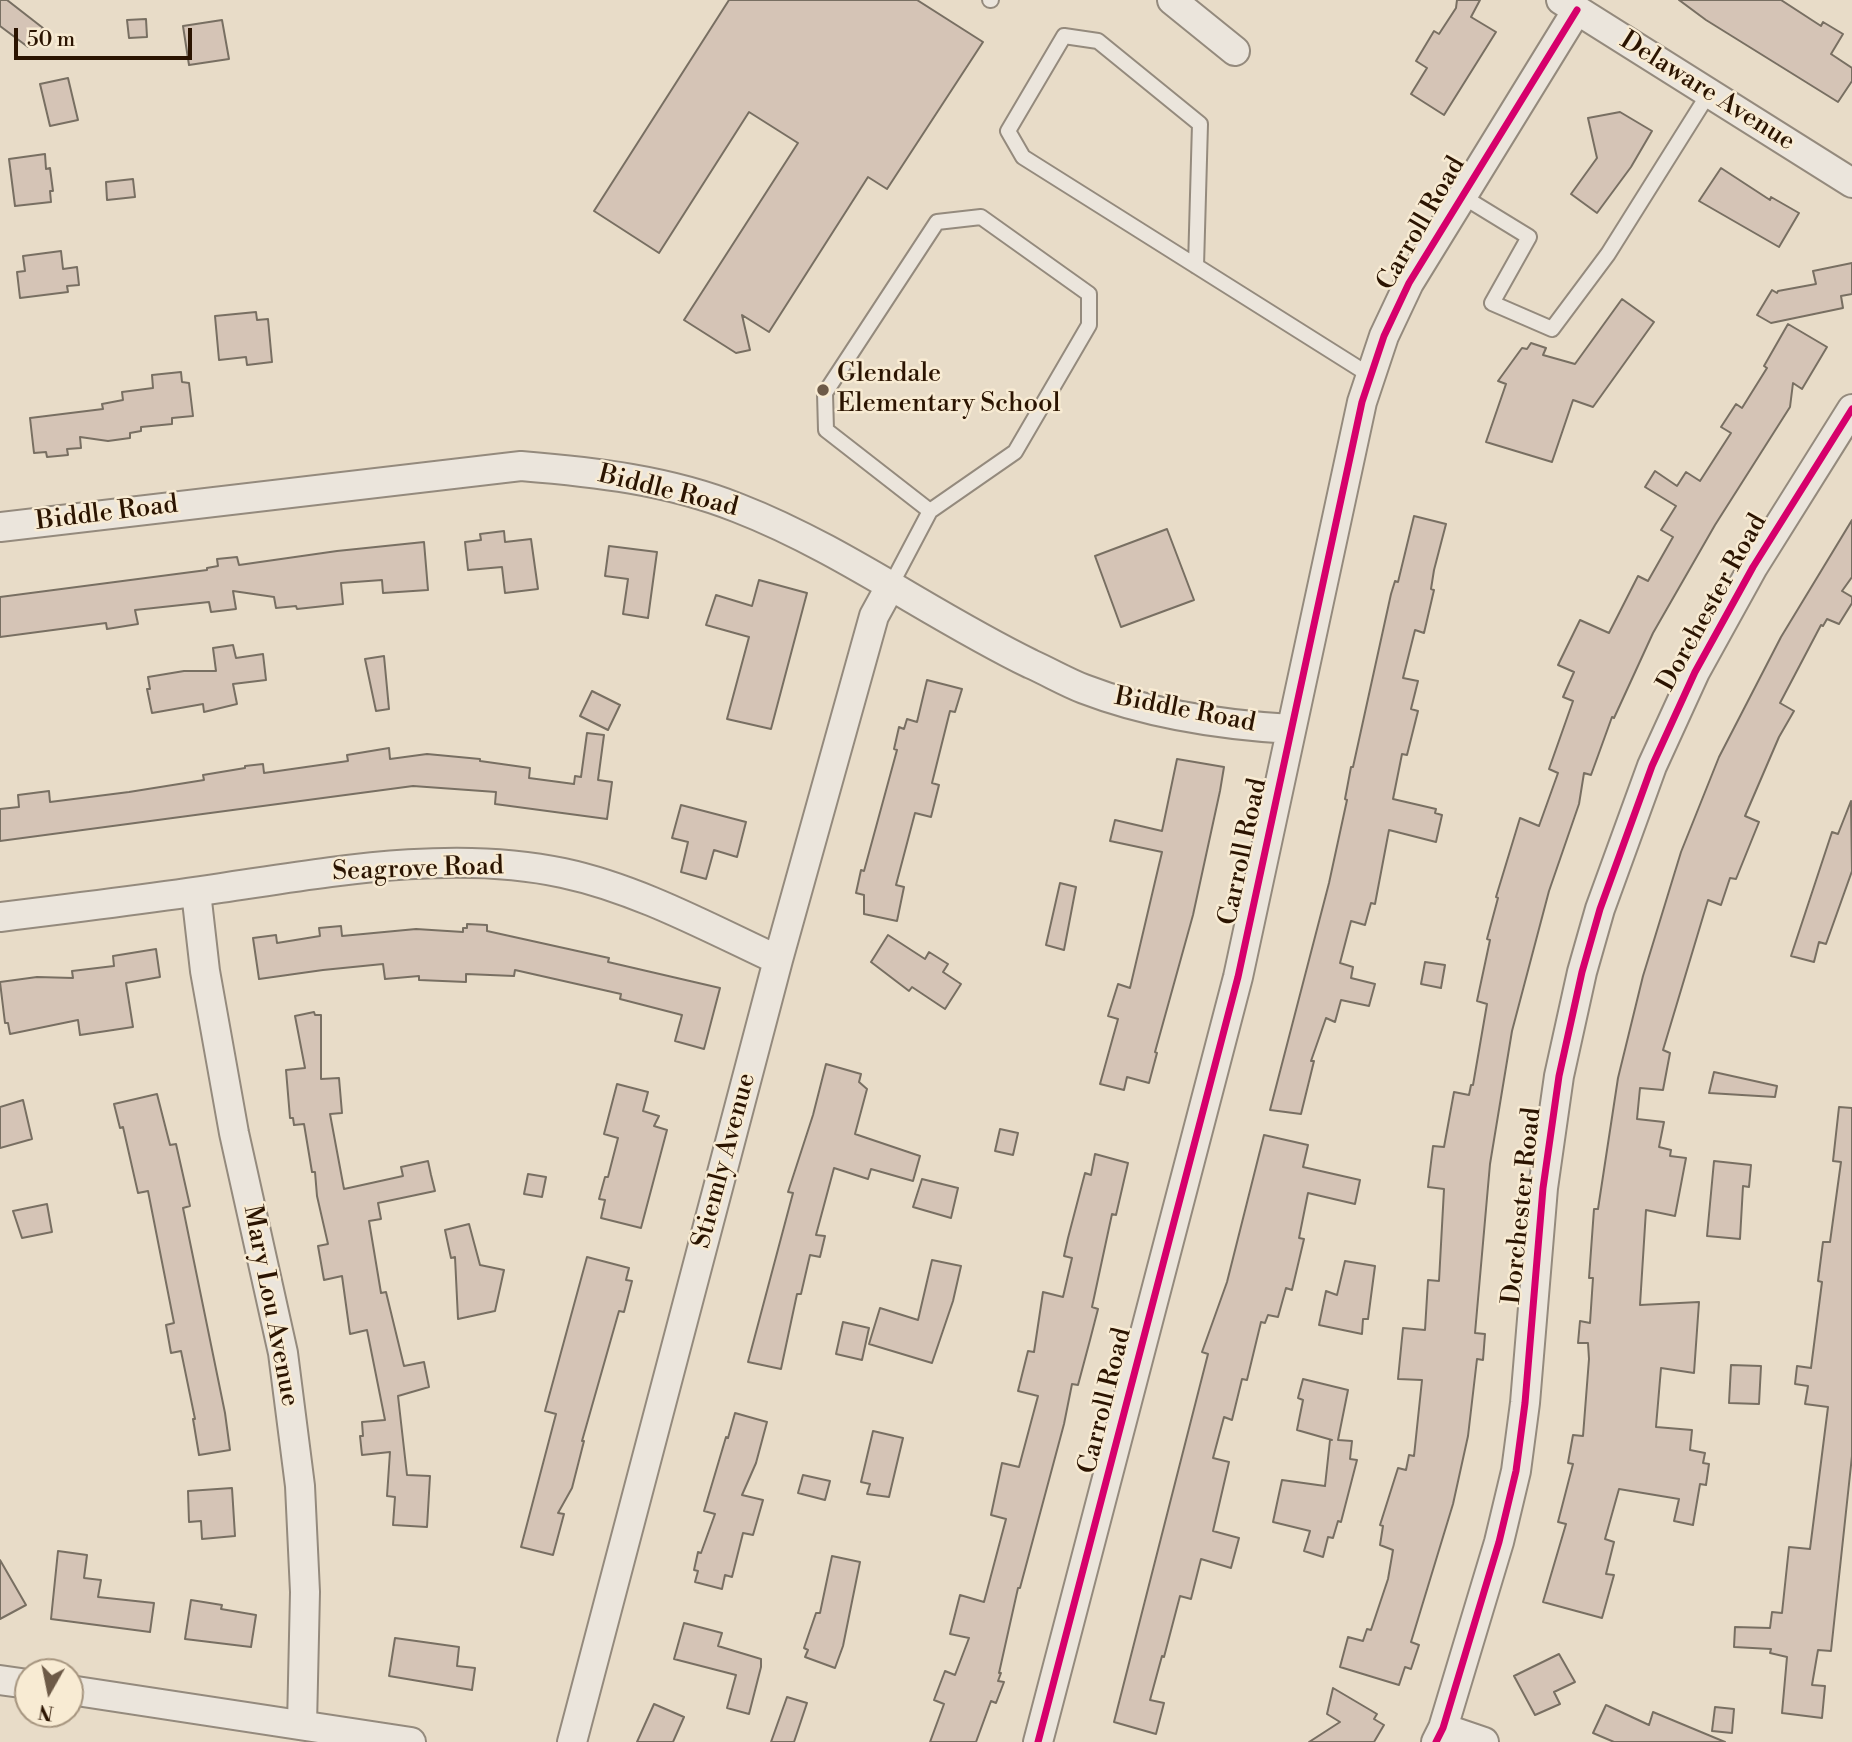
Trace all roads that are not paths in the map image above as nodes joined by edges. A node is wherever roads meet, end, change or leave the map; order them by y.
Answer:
1 (1172, 0) edge
2 (1569, 5) edge
3 (1235, 51) dead end
4 (1709, 93) junction
5 (1852, 183) edge
6 (1462, 196) junction
7 (1196, 266) junction
8 (1371, 376) junction
9 (1852, 409) edge
10 (930, 511) junction
11 (0, 525) edge
12 (891, 585) junction
13 (1291, 729) junction
14 (196, 892) junction
15 (0, 917) edge
16 (778, 960) junction
17 (84, 1692) edge
18 (302, 1725) junction
19 (1439, 1735) edge
20 (411, 1742) edge
21 (572, 1742) edge
22 (1038, 1742) edge
23 (1484, 1742) edge

1 - 3 street
2 - 4 street, Delaware Avenue
2 - 6 street, Carroll Road
4 - 5 street, Delaware Avenue
4 - 6 lane
6 - 8 street, Carroll Road
7 - 7 lane
7 - 8 lane
8 - 13 street, Carroll Road
9 - 19 street, Dorchester Road
10 - 10 lane
10 - 12 lane
11 - 12 street, Biddle Road
12 - 13 street, Biddle Road
12 - 16 street, Stiemly Avenue
13 - 22 street, Carroll Road
14 - 15 street, Seagrove Road
14 - 16 street, Seagrove Road
14 - 18 street, Mary Lou Avenue
16 - 21 street, Stiemly Avenue
17 - 18 street
18 - 20 street
19 - 23 street

